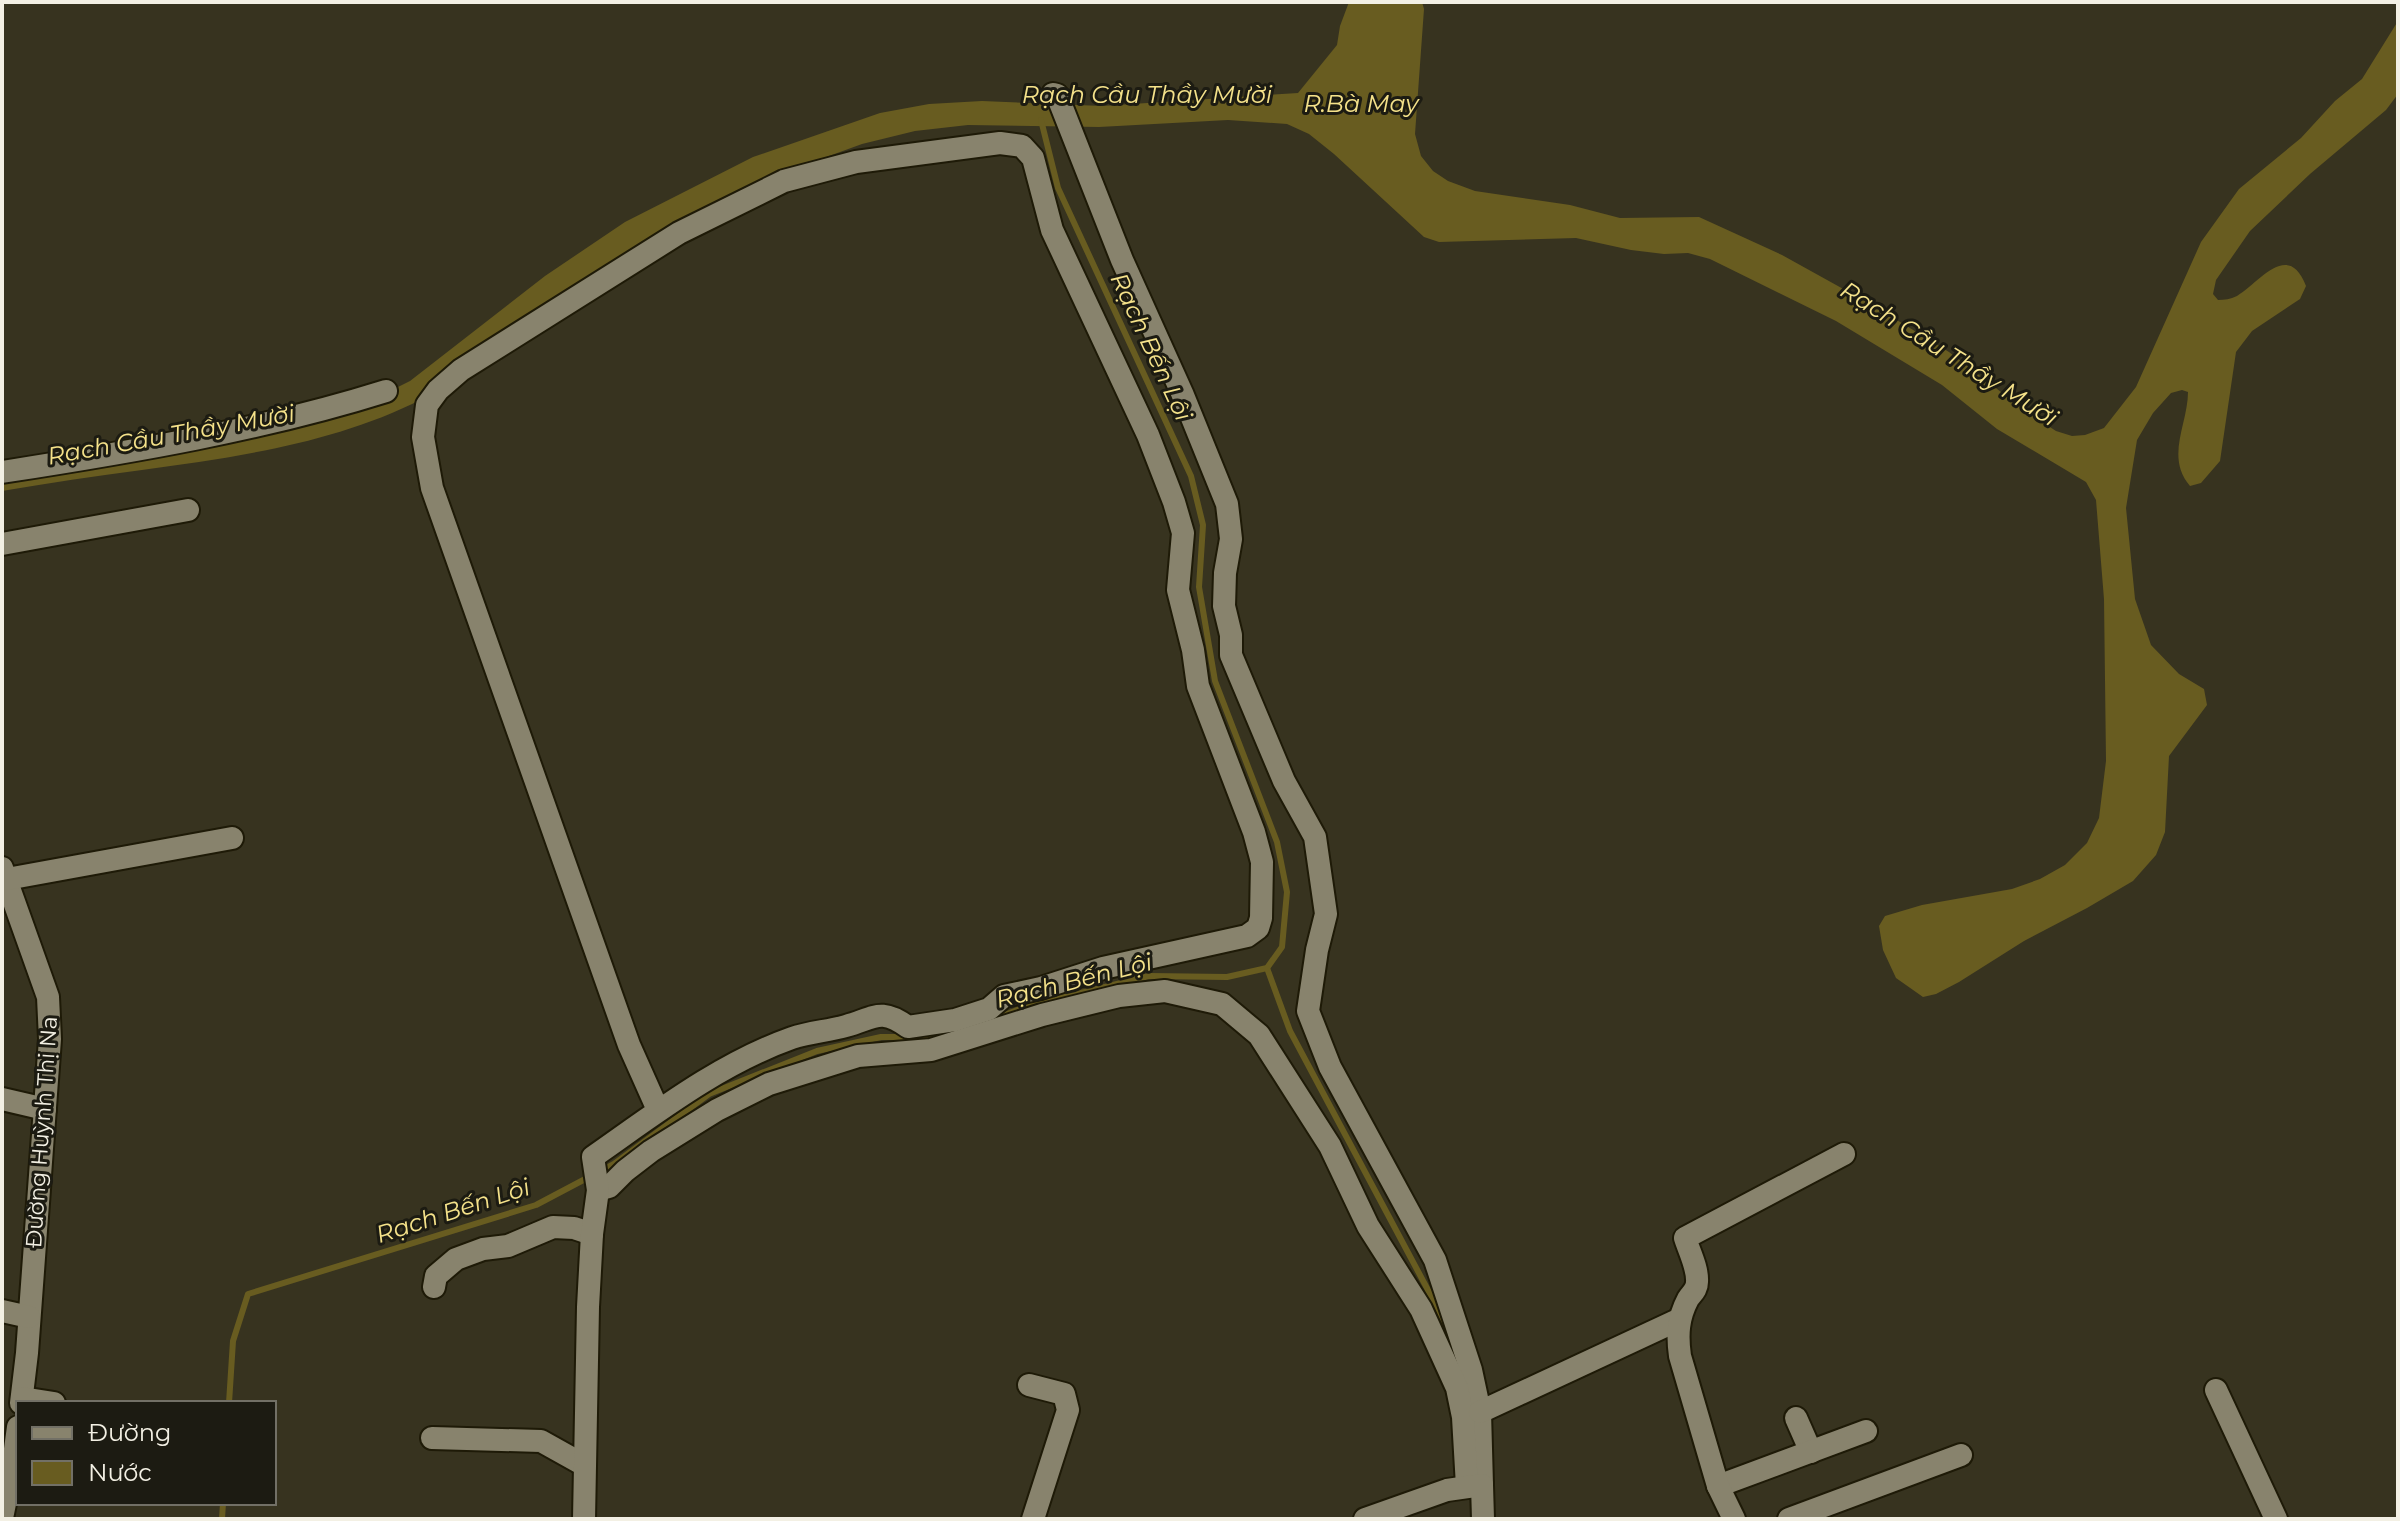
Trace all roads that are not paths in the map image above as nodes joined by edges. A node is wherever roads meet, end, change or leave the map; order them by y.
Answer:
1 (1056, 97) dead end
2 (386, 391) dead end
3 (2, 472) edge
4 (188, 510) dead end
5 (2, 544) edge
6 (232, 838) dead end
7 (4, 874) edge
8 (2, 1099) edge
9 (45, 1109) junction
10 (658, 1110) junction
11 (1844, 1154) dead end
12 (596, 1182) junction
13 (592, 1234) junction
14 (434, 1287) dead end
15 (2, 1311) edge
16 (29, 1317) junction
17 (1680, 1319) junction
18 (1029, 1385) dead end
19 (2216, 1390) dead end
20 (21, 1400) edge
21 (1480, 1412) junction
22 (1796, 1418) dead end
23 (1866, 1431) dead end
24 (432, 1438) dead end
25 (16, 1442) edge
26 (1811, 1452) junction
27 (1961, 1455) dead end
28 (584, 1465) junction
29 (1475, 1486) junction
30 (1718, 1486) junction
31 (2, 1518) edge
32 (584, 1519) edge
33 (1033, 1519) edge
34 (1365, 1519) edge
35 (1483, 1519) edge
36 (1734, 1519) edge
37 (1789, 1519) edge
38 (2276, 1519) edge

1 - 21 street
2 - 3 street
4 - 5 street
6 - 7 street
7 - 9 street, Đường Huỳnh Thị Na
8 - 9 street
9 - 16 street, Đường Huỳnh Thị Na
10 - 10 street
10 - 12 street
11 - 17 street
12 - 13 street
12 - 29 street
13 - 14 street
13 - 28 street
15 - 16 street
16 - 20 street, Đường Huỳnh Thị Na
17 - 21 street
17 - 30 street
18 - 33 street
19 - 38 street
21 - 29 street
22 - 26 street
23 - 26 street
24 - 28 street
25 - 31 street
26 - 30 street
27 - 37 street
28 - 32 street
29 - 34 street
29 - 35 street
30 - 36 street

